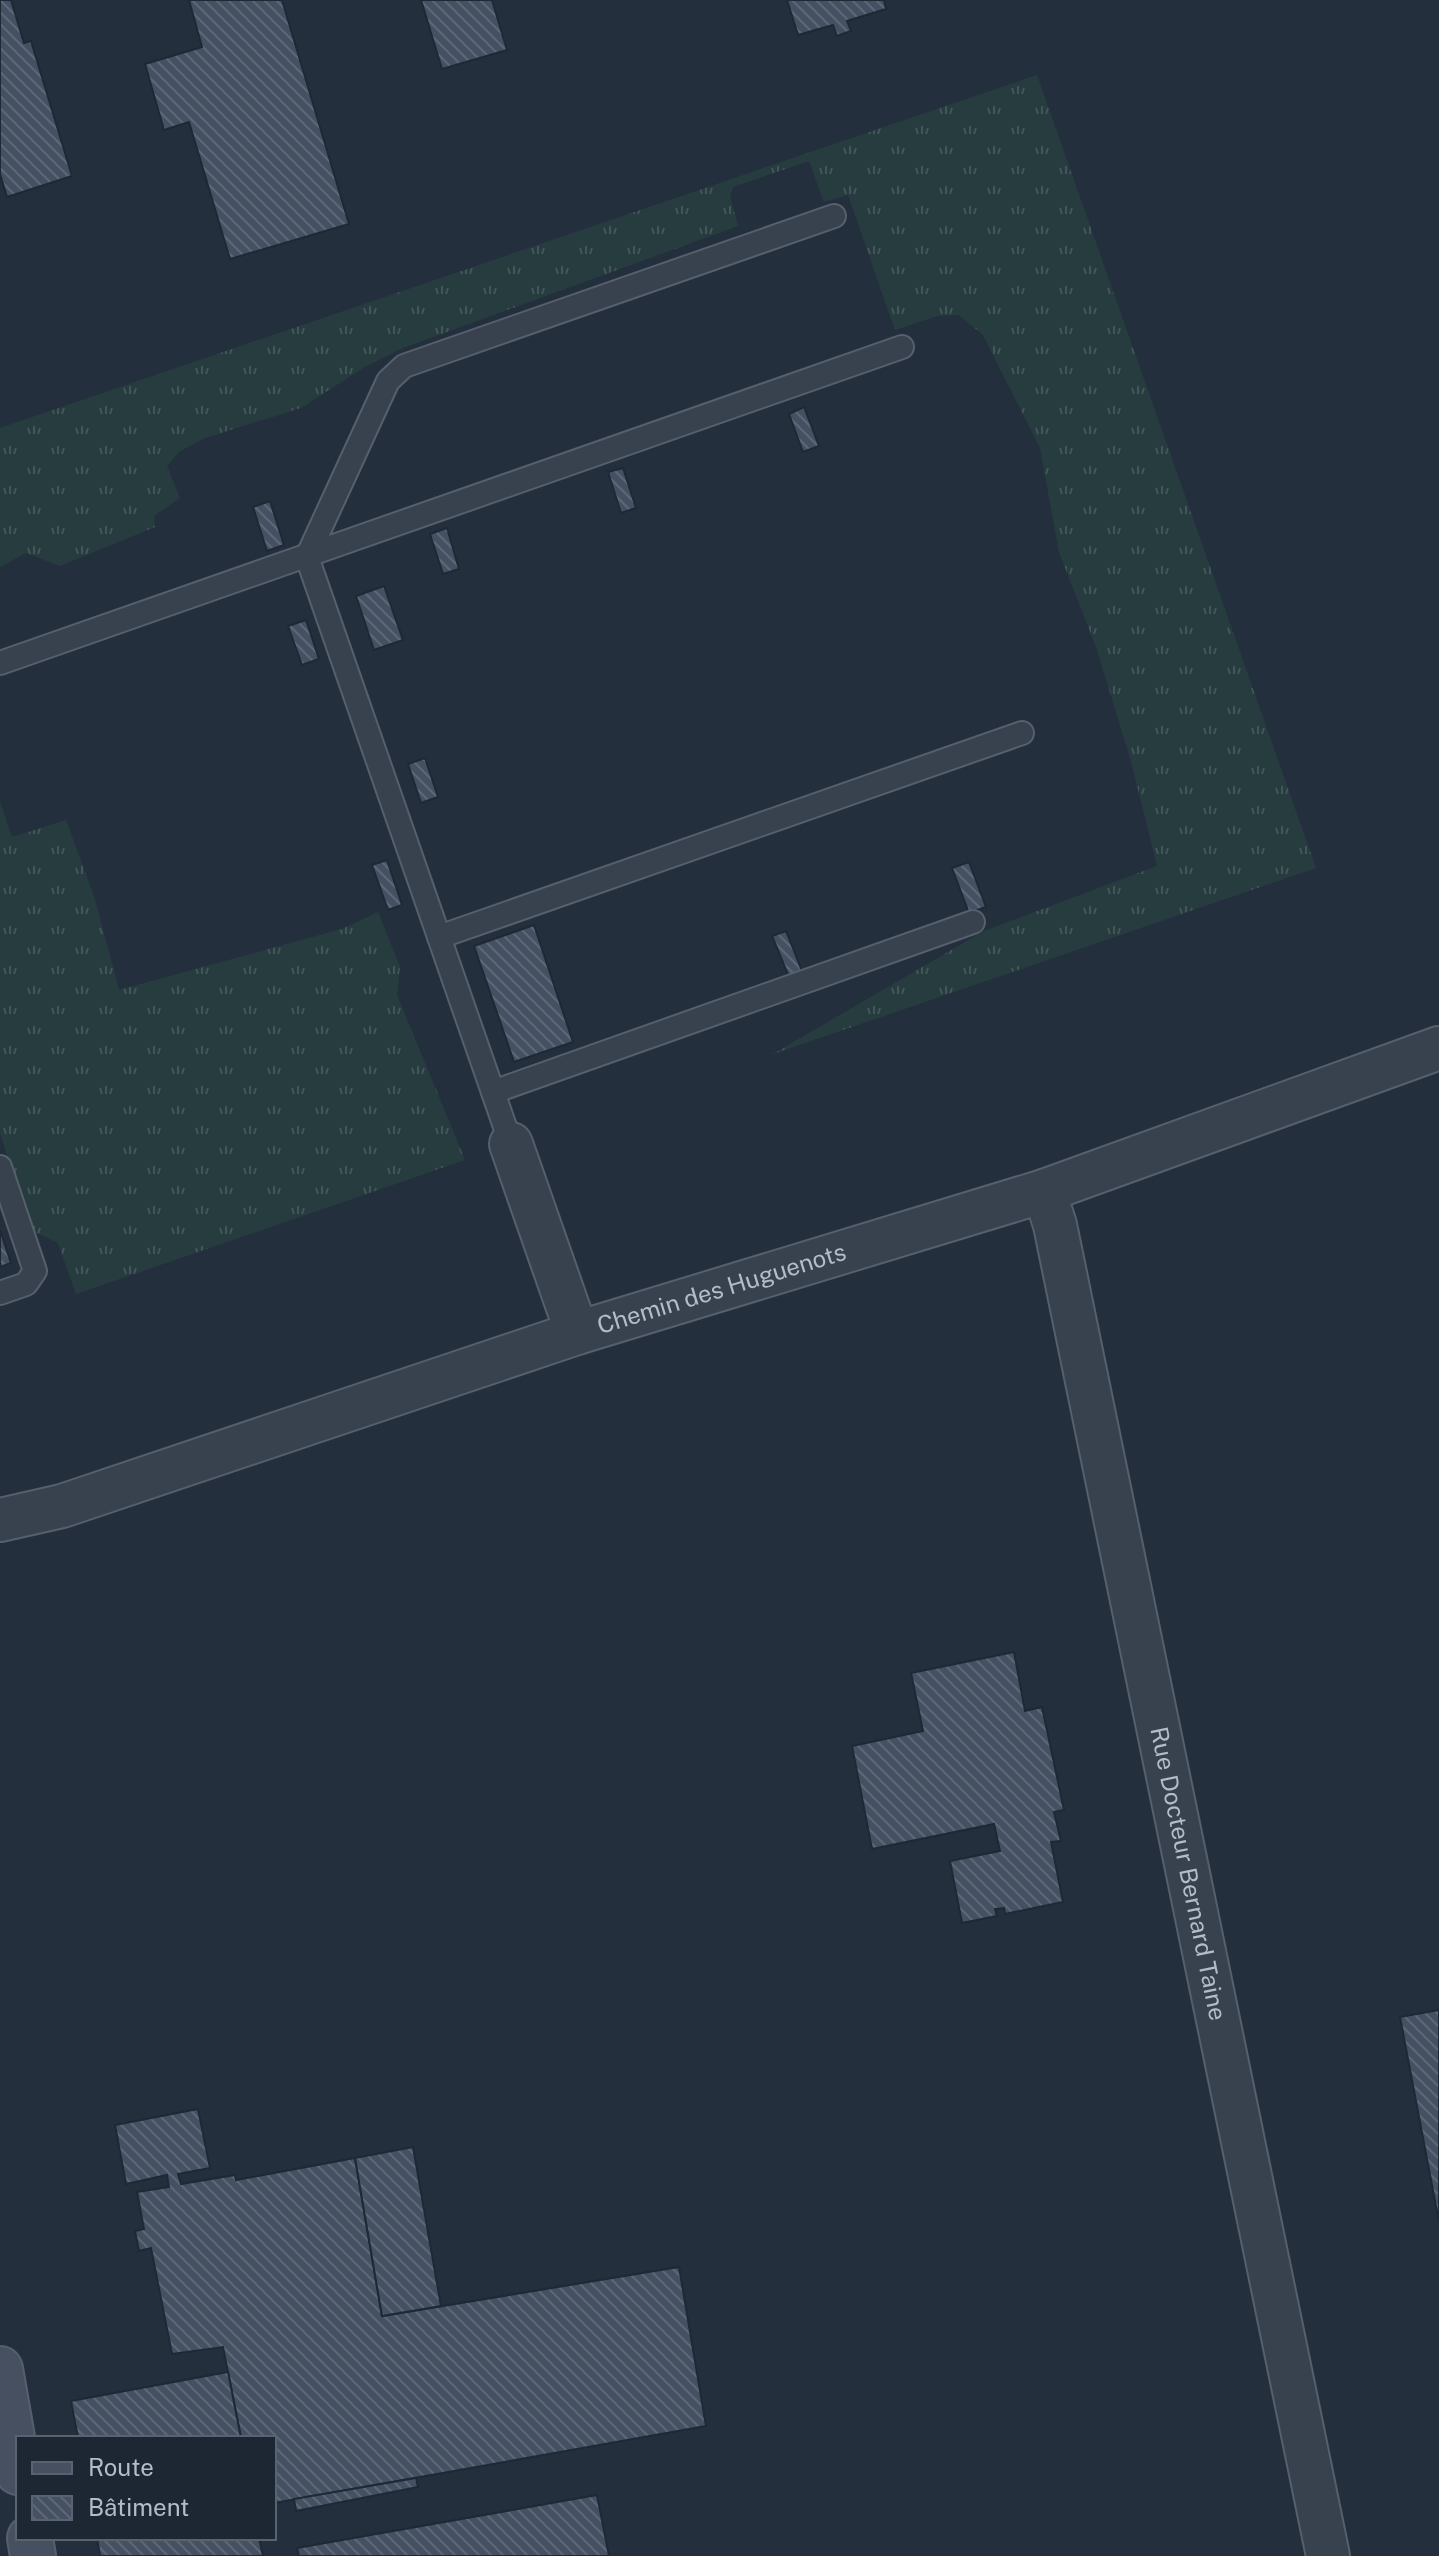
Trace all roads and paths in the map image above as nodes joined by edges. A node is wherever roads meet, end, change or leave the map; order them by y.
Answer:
1 (834, 216) dead end
2 (902, 347) dead end
3 (307, 557) junction
4 (0, 663) edge
5 (1022, 733) dead end
6 (973, 922) dead end
7 (439, 937) junction
8 (1439, 1048) edge
9 (493, 1092) junction
10 (511, 1144) joint
11 (0, 1167) edge
12 (1044, 1191) junction
13 (0, 1293) edge
14 (577, 1333) junction
15 (0, 1520) edge
16 (0, 2369) edge
17 (16, 2461) edge
18 (1328, 2556) edge

1 - 3 lane
2 - 3 lane
3 - 4 lane
3 - 7 lane
5 - 7 lane
6 - 9 lane
7 - 9 lane
8 - 12 street, Chemin des Huguenots
9 - 10 lane
10 - 14 street
11 - 13 lane
12 - 14 street, Chemin des Huguenots
12 - 18 street, Rue Docteur Bernard Taine
14 - 15 street, Chemin des Huguenots
16 - 17 street

